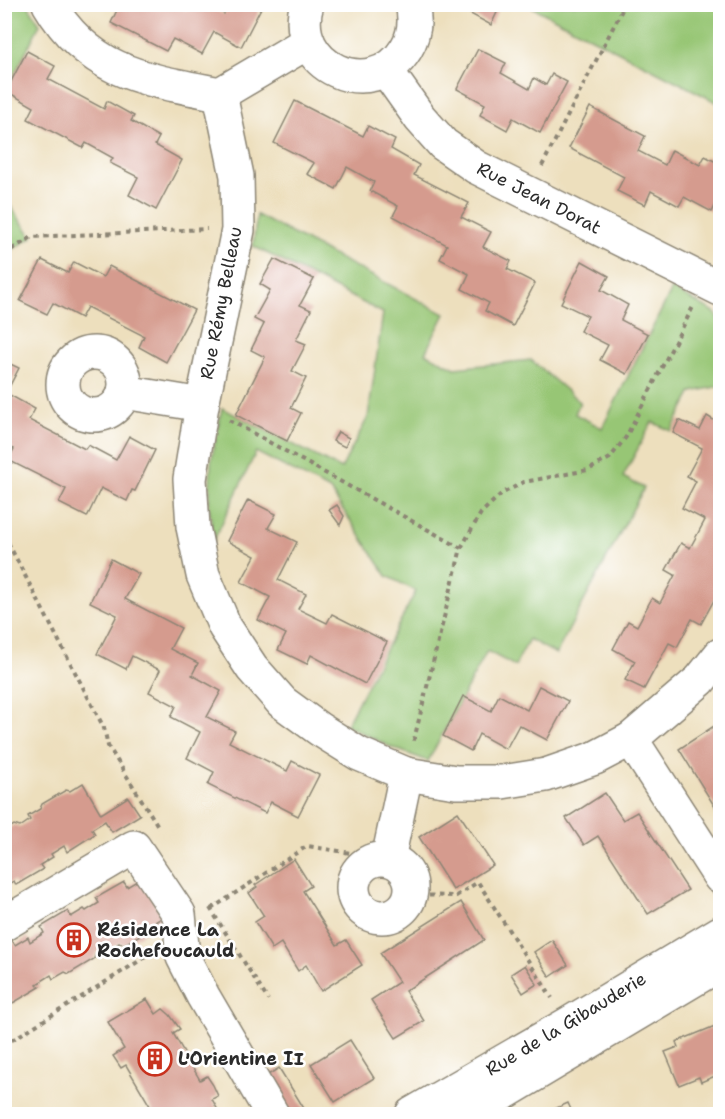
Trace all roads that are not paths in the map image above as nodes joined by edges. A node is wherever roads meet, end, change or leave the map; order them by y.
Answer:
1 (49, 4) edge
2 (307, 4) edge
3 (412, 4) edge
4 (308, 42) junction
5 (386, 69) junction
6 (220, 94) junction
7 (713, 286) edge
8 (124, 392) dead end
9 (202, 405) junction
10 (720, 655) edge
11 (631, 739) junction
12 (406, 774) junction
13 (379, 860) junction
14 (720, 877) edge
15 (4, 924) edge
16 (720, 933) edge
17 (720, 964) edge
18 (272, 1114) edge
19 (412, 1114) edge
20 (469, 1114) edge

1 - 6 street
2 - 4 street
3 - 5 street
4 - 5 street
4 - 6 street
5 - 7 street, Rue Jean Dorat
6 - 9 street, Rue Rémy Belleau
8 - 9 street, Rue Rémy Belleau
9 - 12 street, Rue Rémy Belleau
10 - 11 street, Rue Rémy Belleau
11 - 12 street, Rue Rémy Belleau
11 - 14 street
12 - 13 street
13 - 13 street
15 - 18 street
16 - 19 street, Rue de la Gibauderie
17 - 20 street, Rue de la Gibauderie

